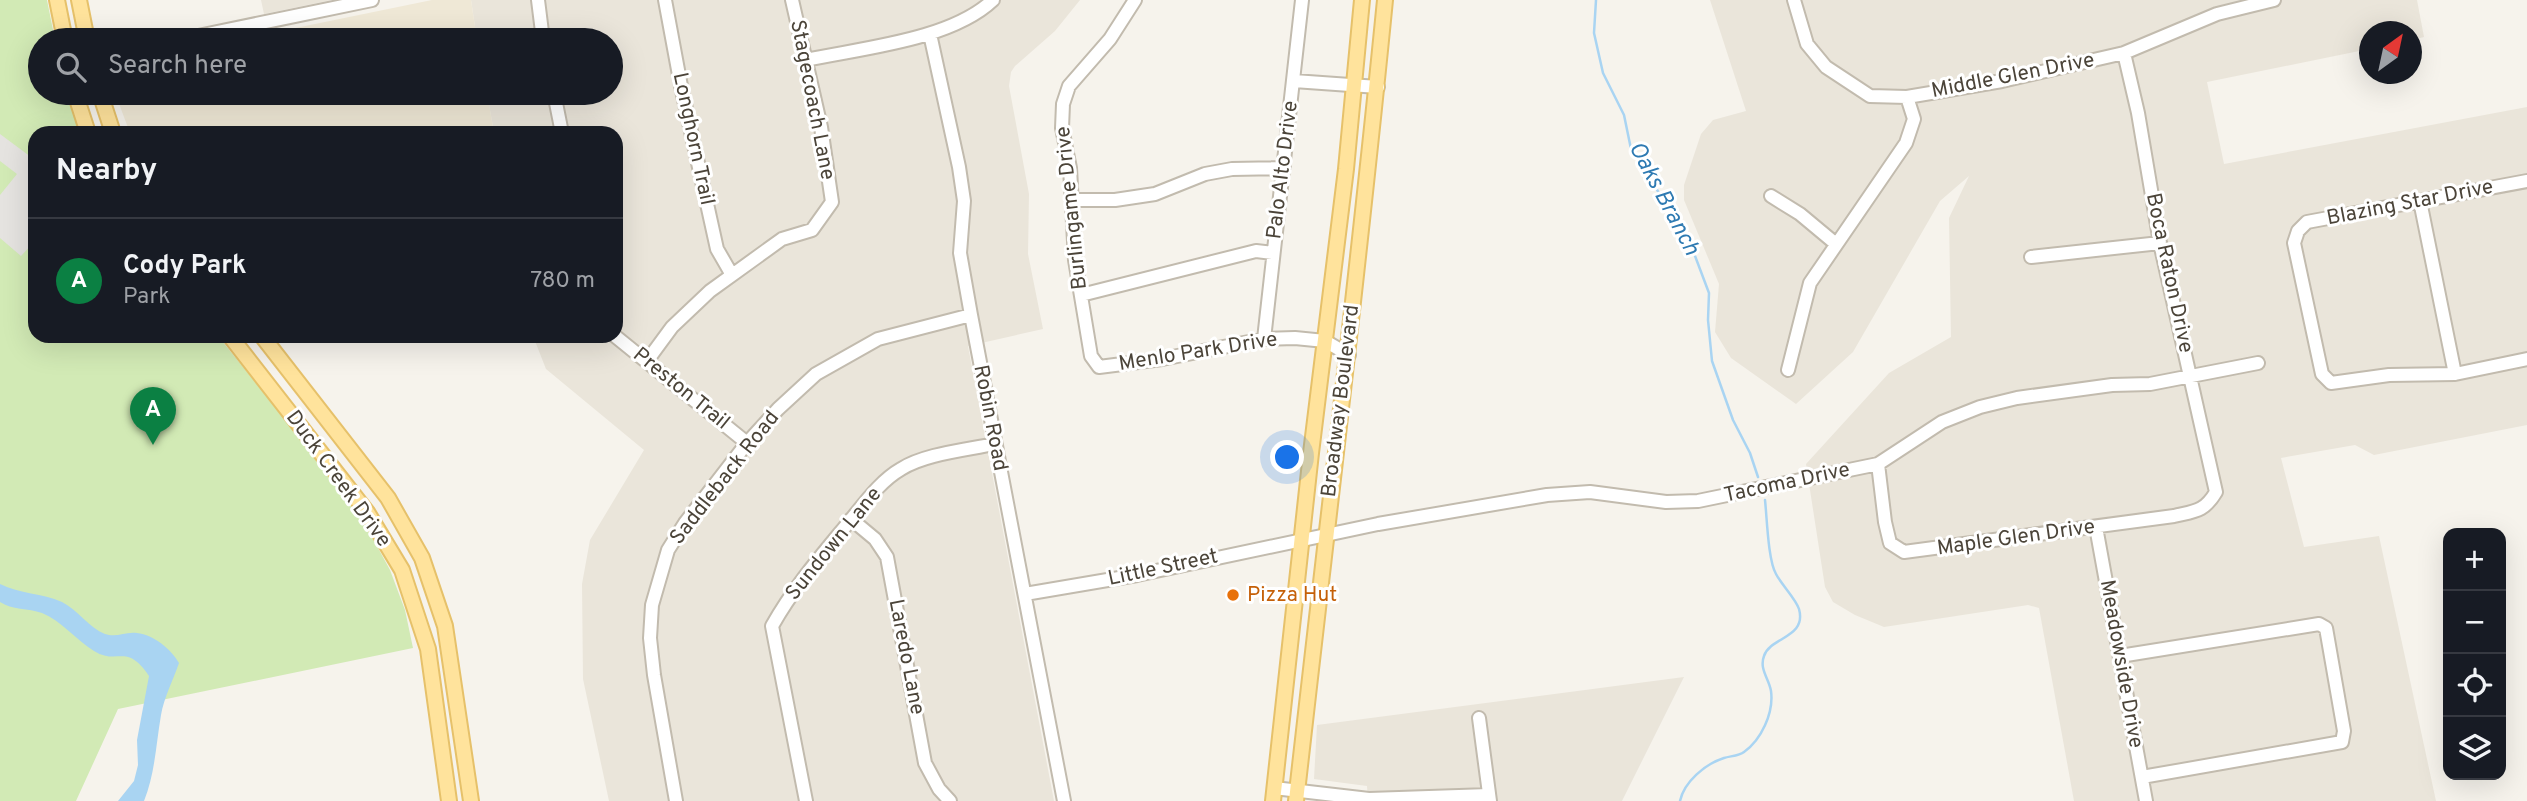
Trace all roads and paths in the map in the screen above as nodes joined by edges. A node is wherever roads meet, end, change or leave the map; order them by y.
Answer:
1 (57, 0) edge
2 (79, 0) edge
3 (372, 0) edge
4 (538, 0) edge
5 (665, 0) edge
6 (792, 0) edge
7 (993, 0) edge
8 (1135, 0) edge
9 (1302, 0) edge
10 (1363, 0) edge
11 (1385, 0) edge
12 (1794, 0) edge
13 (2213, 0) edge
14 (2274, 0) edge
15 (2217, 14) junction
16 (63, 28) edge
17 (85, 28) edge
18 (236, 28) edge
19 (542, 28) edge
20 (930, 34) junction
21 (2124, 53) junction
22 (806, 60) junction
23 (1294, 81) junction
24 (1354, 85) junction
25 (1378, 87) junction
26 (1907, 97) junction
27 (79, 105) edge
28 (104, 105) edge
29 (556, 105) edge
30 (86, 126) edge
31 (111, 126) edge
32 (561, 126) edge
33 (1283, 168) junction
34 (2527, 181) edge
35 (1771, 195) dead end
36 (1072, 200) junction
37 (2420, 201) junction
38 (2160, 243) junction
39 (1836, 244) junction
40 (1273, 253) junction
41 (2031, 257) dead end
42 (732, 275) junction
43 (1081, 295) junction
44 (971, 315) junction
45 (1264, 339) junction
46 (1325, 341) junction
47 (623, 342) edge
48 (235, 343) edge
49 (267, 343) edge
50 (1349, 355) junction
51 (1091, 356) joint
52 (2527, 359) edge
53 (647, 361) junction
54 (2258, 363) dead end
55 (1788, 370) dead end
56 (2455, 374) junction
57 (2192, 377) junction
58 (747, 443) junction
59 (994, 444) junction
60 (1878, 464) junction
61 (2216, 492) joint
62 (388, 498) junction
63 (367, 512) junction
64 (851, 519) junction
65 (2096, 527) junction
66 (1326, 534) junction
67 (1301, 539) junction
68 (1025, 594) junction
69 (2120, 656) junction
70 (454, 677) junction
71 (433, 682) junction
72 (1479, 718) dead end
73 (2142, 778) junction
74 (1273, 794) edge
75 (1296, 796) edge
76 (1490, 798) edge
77 (449, 801) edge
78 (471, 801) edge
79 (676, 801) edge
80 (806, 801) edge
81 (950, 801) edge
82 (1064, 801) edge
83 (2146, 801) edge

1 - 16 main road
2 - 17 main road
3 - 18 street
4 - 19 street
5 - 42 street, Longhorn Trail
6 - 22 street, Stagecoach Lane
7 - 20 street
8 - 36 street, Burlingame Drive
9 - 23 street, Palo Alto Drive
10 - 24 main road, Broadway Boulevard
11 - 25 main road, Broadway Boulevard
12 - 26 street, Middle Glen Drive
13 - 15 street
14 - 15 street, Middle Glen Drive
15 - 21 street, Middle Glen Drive
20 - 22 street
20 - 44 street, Robin Road
21 - 26 street, Middle Glen Drive
21 - 38 street, Boca Raton Drive
22 - 42 street, Stagecoach Lane
23 - 24 street
23 - 33 street, Palo Alto Drive
24 - 25 street
24 - 46 main road, Broadway Boulevard
25 - 50 main road, Broadway Boulevard
26 - 39 street
27 - 30 main road
28 - 31 main road
29 - 32 street
33 - 36 street
33 - 40 street, Palo Alto Drive
34 - 37 street, Blazing Star Drive
35 - 39 street
36 - 43 street, Burlingame Drive
37 - 56 street
37 - 56 street, Blazing Star Drive
38 - 41 street
38 - 57 street, Boca Raton Drive
39 - 55 street
40 - 43 street
40 - 45 street, Palo Alto Drive
42 - 53 street, Stagecoach Lane
43 - 51 street, Burlingame Drive
44 - 58 street, Saddleback Road
44 - 59 street, Robin Road
45 - 46 street, Menlo Park Drive
45 - 51 street, Menlo Park Drive
46 - 50 street, Menlo Park Drive
46 - 67 main road, Broadway Boulevard
47 - 53 street, Preston Trail
48 - 63 main road, Duck Creek Drive
49 - 62 main road, Duck Creek Drive
50 - 66 main road, Broadway Boulevard
52 - 56 street
53 - 58 street, Preston Trail
54 - 57 street, Tacoma Drive
57 - 60 street, Tacoma Drive
57 - 61 street, Boca Raton Drive
58 - 79 street, Saddleback Road
59 - 64 street, Sundown Lane
59 - 68 street, Robin Road
60 - 65 street, Maple Glen Drive
60 - 66 street, Tacoma Drive
61 - 65 street, Maple Glen Drive
62 - 63 main road
62 - 70 main road, Duck Creek Drive
63 - 71 main road, Duck Creek Drive
64 - 80 street, Sundown Lane
64 - 81 street, Laredo Lane
65 - 69 street, Meadowside Drive
66 - 67 street, Tacoma Drive
66 - 75 main road, Broadway Boulevard
67 - 68 street, Little Street
67 - 74 main road, Broadway Boulevard
68 - 82 street, Robin Road
69 - 73 street, Meadowside Drive
69 - 73 street
70 - 71 main road
70 - 78 main road, Duck Creek Drive
71 - 77 main road, Duck Creek Drive
72 - 76 street
73 - 83 street, Meadowside Drive
74 - 75 street
75 - 76 street

